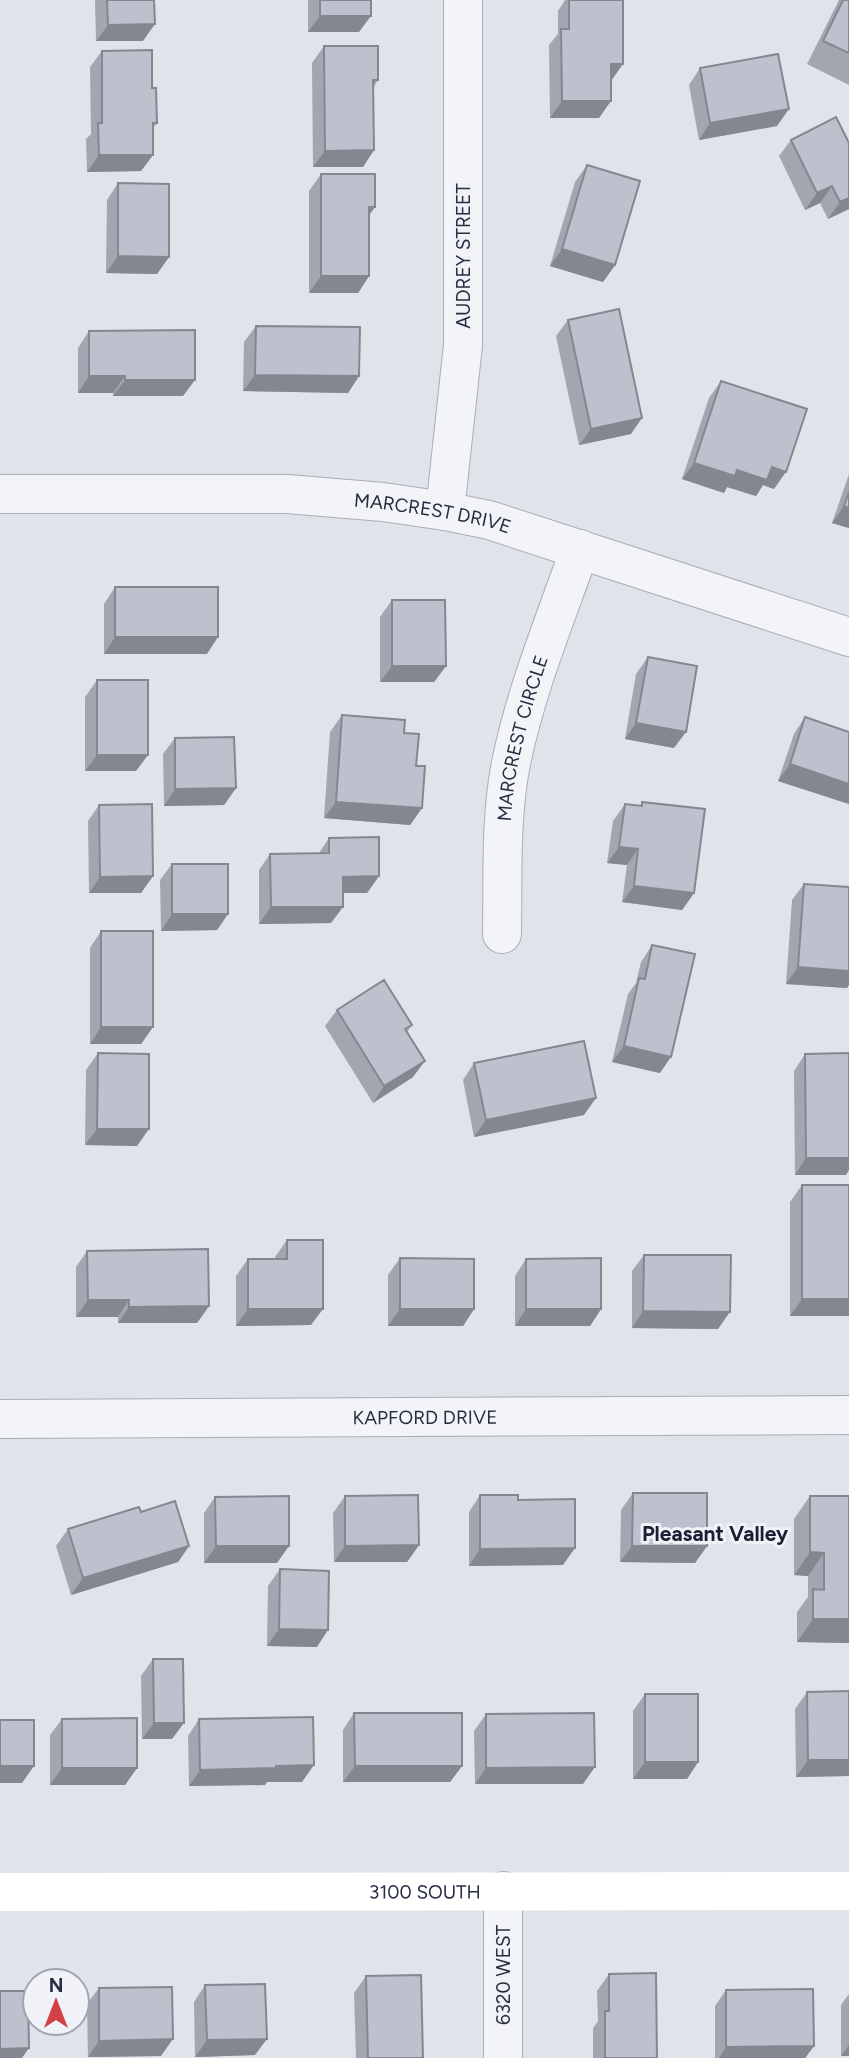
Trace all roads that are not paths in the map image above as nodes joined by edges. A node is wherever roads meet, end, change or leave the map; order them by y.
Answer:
1 (463, 0) edge
2 (0, 494) edge
3 (445, 511) junction
4 (580, 550) junction
5 (849, 637) edge
6 (502, 934) dead end
7 (849, 1415) edge
8 (0, 1419) edge
9 (503, 1891) junction
10 (849, 1891) edge
11 (0, 1892) edge
12 (503, 2058) edge

1 - 3 street, AUDREY STREET
2 - 3 street, MARCREST DRIVE
3 - 4 street, MARCREST DRIVE
4 - 5 street, MARCREST DRIVE
4 - 6 street, MARCREST CIRCLE
7 - 8 street, KAPFORD DRIVE
9 - 10 main road, 3100 SOUTH
9 - 11 main road, 3100 SOUTH
9 - 12 street, 6320 WEST

